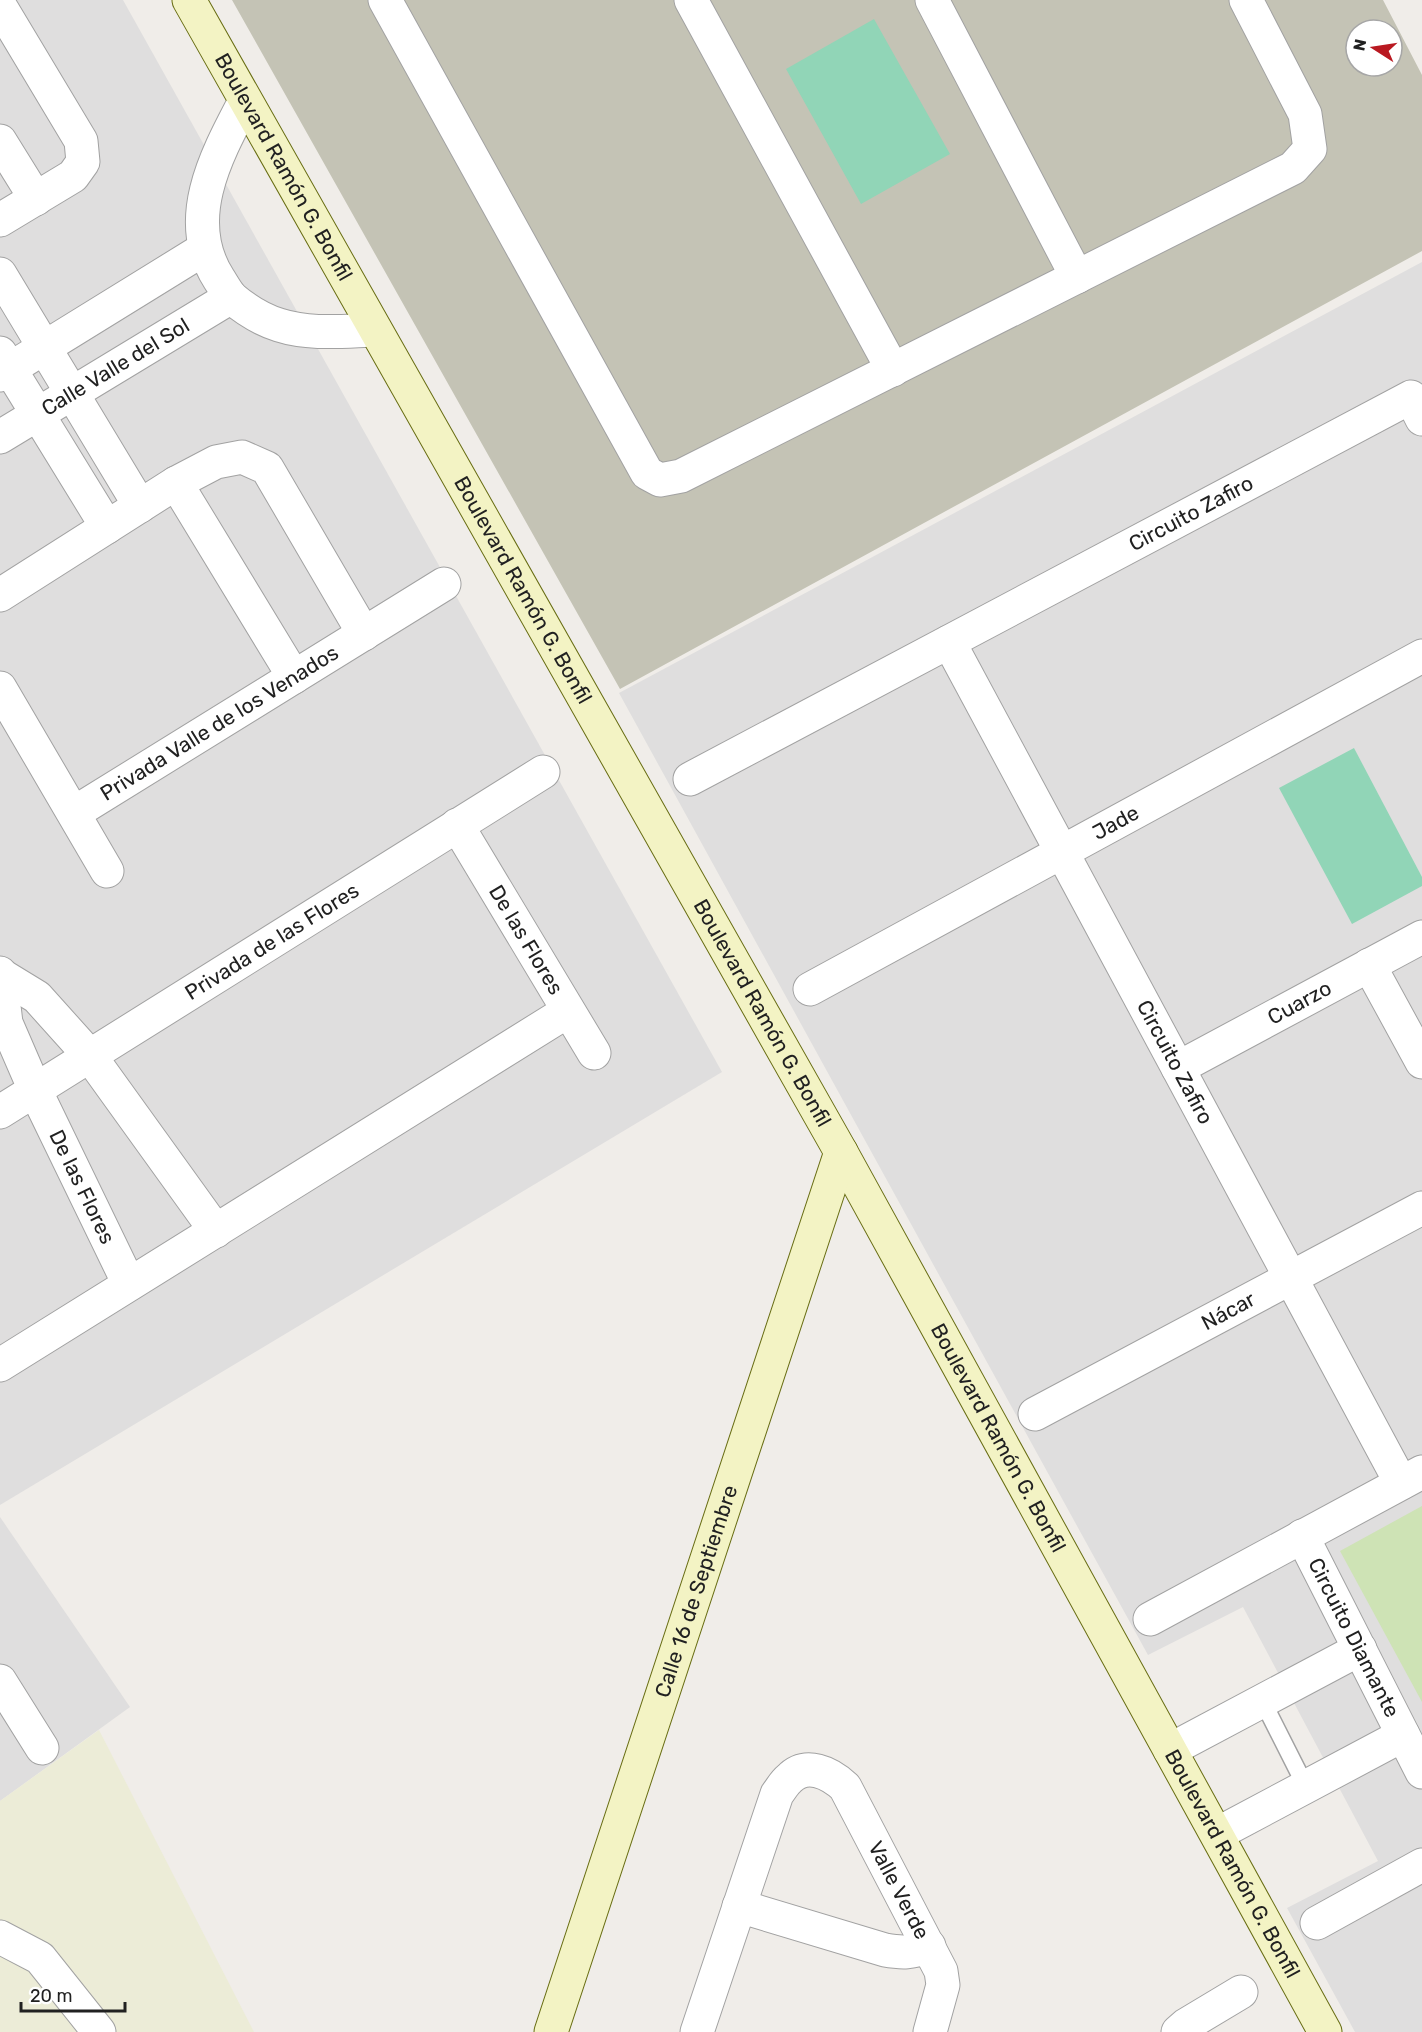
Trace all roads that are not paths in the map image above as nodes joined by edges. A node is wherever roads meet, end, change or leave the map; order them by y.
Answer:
1 (189, 0) edge
2 (385, 0) edge
3 (690, 0) edge
4 (932, 0) edge
5 (1245, 0) edge
6 (0, 6) edge
7 (245, 101) junction
8 (0, 141) edge
9 (36, 199) junction
10 (0, 220) edge
11 (204, 249) junction
12 (0, 274) edge
13 (1077, 277) junction
14 (231, 297) junction
15 (375, 330) junction
16 (44, 347) junction
17 (3, 366) edge
18 (893, 370) junction
19 (72, 393) junction
20 (38, 414) junction
21 (1422, 419) edge
22 (0, 436) edge
23 (176, 483) junction
24 (140, 506) junction
25 (107, 527) junction
26 (444, 584) dead end
27 (0, 595) edge
28 (364, 634) junction
29 (949, 642) junction
30 (1422, 656) edge
31 (294, 676) junction
32 (0, 688) edge
33 (543, 772) dead end
34 (690, 779) dead end
35 (74, 813) junction
36 (457, 825) junction
37 (1062, 852) junction
38 (107, 870) dead end
39 (1421, 940) edge
40 (1370, 965) junction
41 (1, 974) edge
42 (810, 989) dead end
43 (568, 1011) junction
44 (594, 1053) dead end
45 (90, 1056) junction
46 (1422, 1062) edge
47 (1178, 1068) junction
48 (35, 1090) junction
49 (0, 1112) edge
50 (841, 1152) junction
51 (1422, 1208) edge
52 (216, 1231) junction
53 (1291, 1278) junction
54 (129, 1284) junction
55 (0, 1365) edge
56 (1035, 1414) dead end
57 (1412, 1477) edge
58 (1302, 1536) junction
59 (1150, 1619) dead end
60 (1360, 1649) junction
61 (0, 1681) edge
62 (1262, 1700) junction
63 (1403, 1735) junction
64 (42, 1748) dead end
65 (1170, 1750) junction
66 (1422, 1772) edge
67 (1306, 1787) junction
68 (1216, 1834) junction
69 (1422, 1865) edge
70 (739, 1906) junction
71 (1317, 1923) dead end
72 (0, 1937) edge
73 (929, 1946) junction
74 (1241, 1992) dead end
75 (99, 2032) edge
76 (551, 2032) edge
77 (697, 2032) edge
78 (930, 2032) edge
79 (1178, 2032) edge
80 (1325, 2032) edge

1 - 7 street, Boulevard Ramón G. Bonfil
2 - 18 street
3 - 18 street
4 - 13 street
5 - 13 street
6 - 9 street
7 - 11 street
7 - 15 street, Boulevard Ramón G. Bonfil
8 - 9 street
9 - 10 street
11 - 14 street
11 - 16 street
12 - 16 street
13 - 18 street
14 - 15 street
14 - 19 street, Calle Valle del Sol
15 - 50 street, Boulevard Ramón G. Bonfil
16 - 17 street
16 - 19 street
17 - 20 street
19 - 20 street, Calle Valle del Sol
19 - 24 street
20 - 22 street, Calle Valle del Sol
20 - 25 street
21 - 29 street, Circuito Zafiro
23 - 24 street
23 - 28 street
23 - 31 street
24 - 25 street
25 - 27 street
26 - 28 street, Privada Valle de los Venados
28 - 31 street, Privada Valle de los Venados
29 - 34 street, Circuito Zafiro
29 - 37 street, Circuito Zafiro
30 - 37 street, Jade
31 - 35 street, Privada Valle de los Venados
32 - 35 street
33 - 36 street, Privada de las Flores
35 - 38 street
36 - 43 street, De las Flores
36 - 45 street, Privada de las Flores
37 - 42 street, Jade
37 - 47 street, Circuito Zafiro
39 - 40 street, Cuarzo
40 - 46 street
40 - 47 street, Cuarzo
41 - 45 street
41 - 48 street, De las Flores
43 - 44 street, De las Flores
43 - 52 street
45 - 48 street, Privada de las Flores
45 - 52 street
47 - 53 street, Circuito Zafiro
48 - 49 street, Privada de las Flores
48 - 54 street, De las Flores
50 - 65 street, Boulevard Ramón G. Bonfil
50 - 76 street, Calle 16 de Septiembre
51 - 53 street, Nácar
52 - 54 street
53 - 56 street, Nácar
53 - 57 street, Circuito Zafiro
54 - 55 street
57 - 58 street, Circuito Diamante
58 - 59 street, Circuito Diamante
58 - 60 street, Circuito Diamante
60 - 62 street
60 - 63 street, Circuito Diamante
61 - 64 street
62 - 65 street
62 - 67 lane
63 - 66 street, Circuito Diamante
63 - 67 street
65 - 68 street, Boulevard Ramón G. Bonfil
67 - 68 street
68 - 80 street, Boulevard Ramón G. Bonfil
69 - 71 street
70 - 73 street
70 - 73 street, Valle Verde
70 - 77 street
72 - 75 street
73 - 78 street, Valle Verde
74 - 79 street

